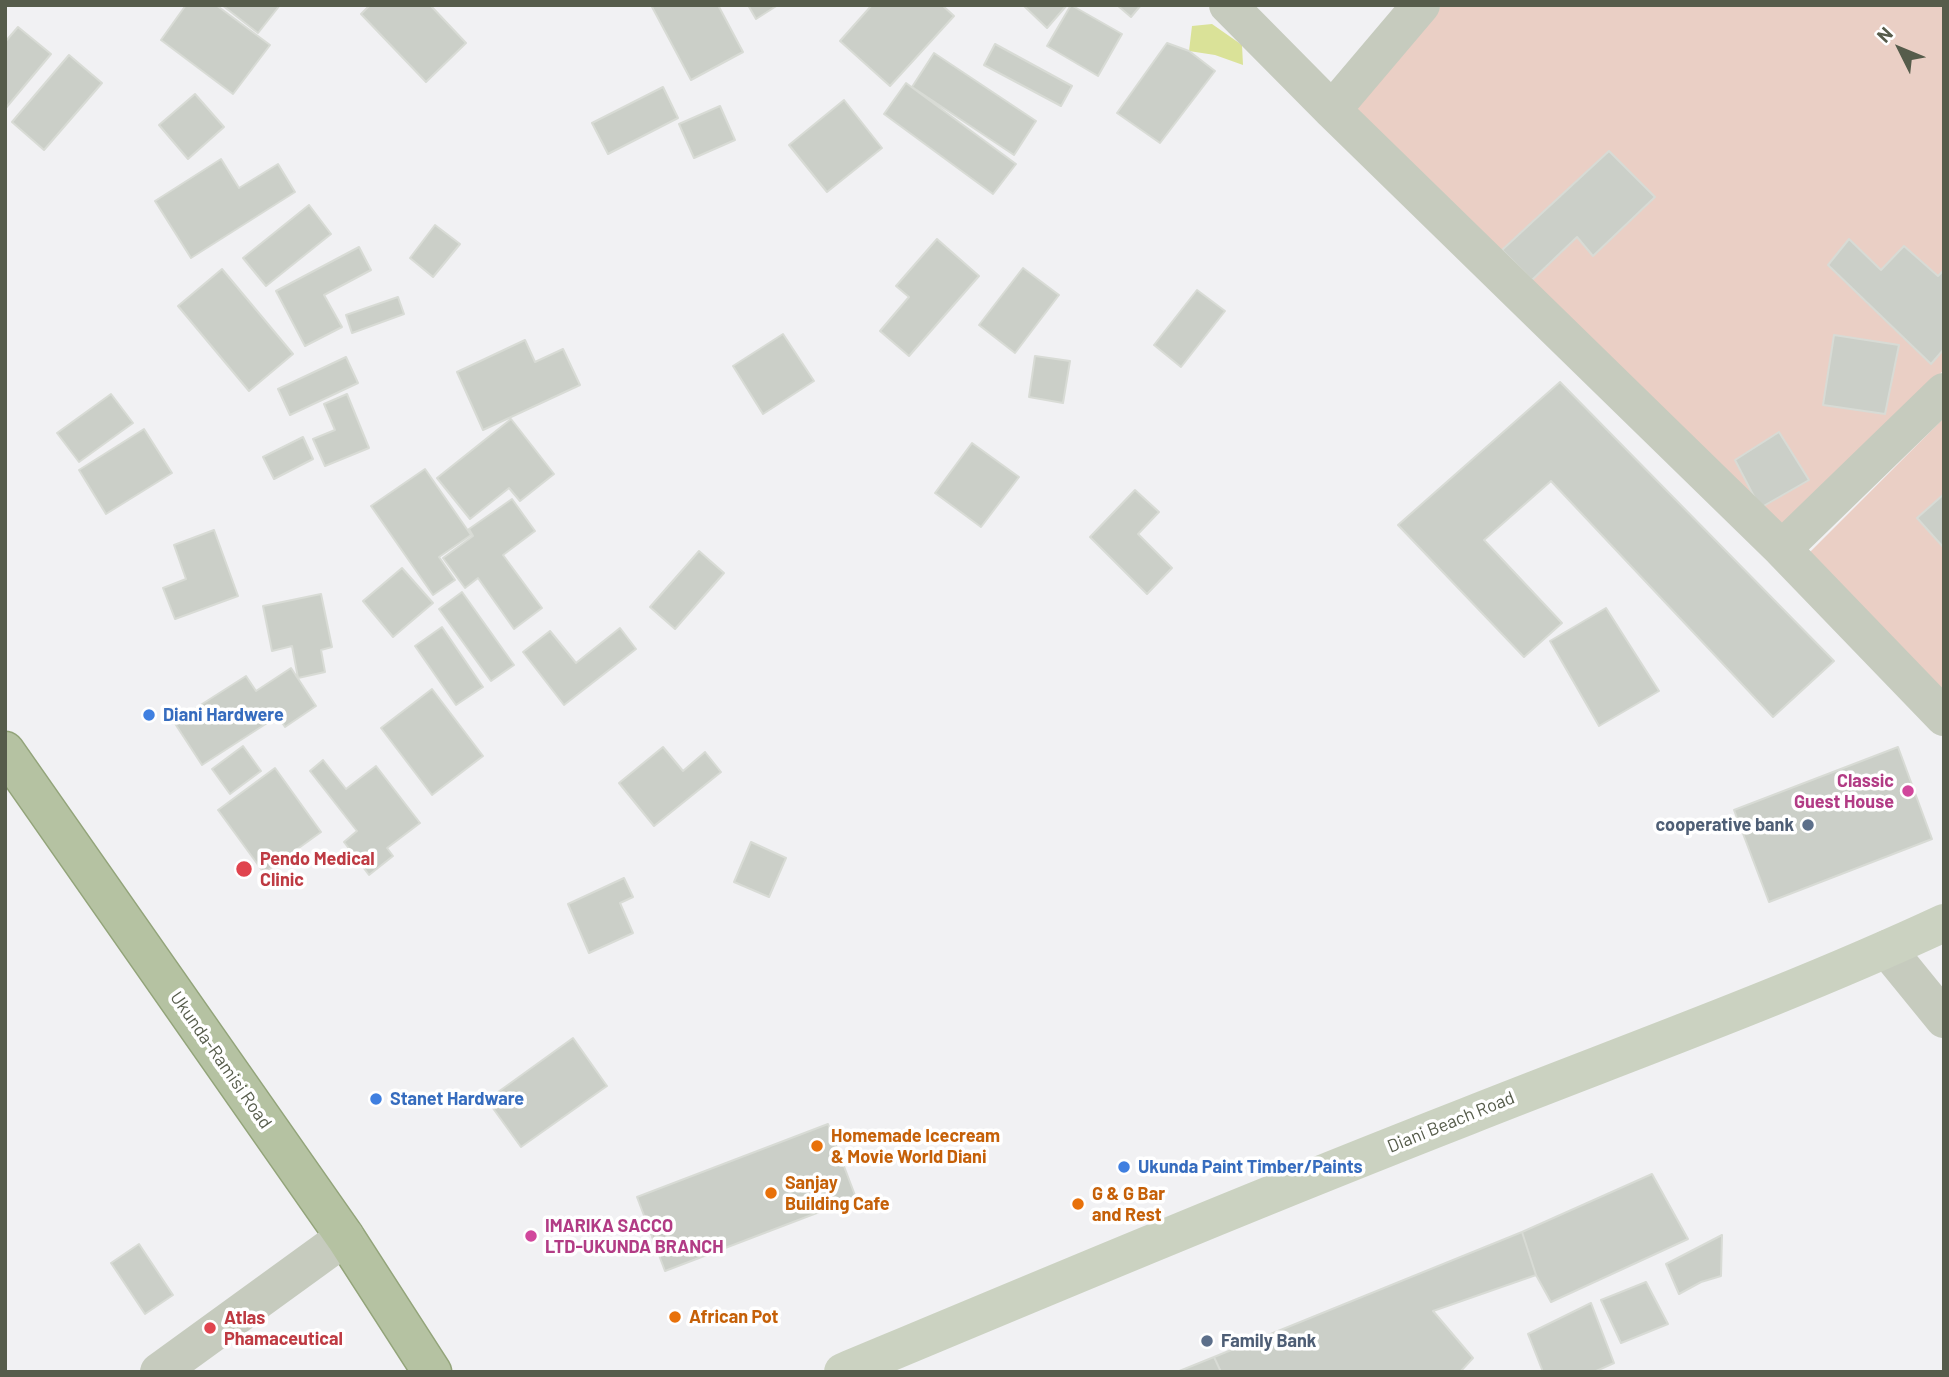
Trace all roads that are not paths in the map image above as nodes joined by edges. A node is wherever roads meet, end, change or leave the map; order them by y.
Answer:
1 (1228, 5) edge
2 (1421, 5) edge
3 (1332, 110) junction
4 (1944, 392) edge
5 (1782, 549) junction
6 (1944, 717) edge
7 (5, 751) edge
8 (1944, 923) edge
9 (1887, 949) junction
10 (1944, 1019) edge
11 (345, 1237) junction
12 (159, 1372) edge
13 (432, 1372) edge
14 (843, 1372) edge

1 - 3 street
2 - 3 street
3 - 5 street
4 - 5 street
5 - 6 street
7 - 11 highway, Ukunda-Ramisi Road
8 - 9 main road, Diani Beach Road
9 - 10 street
9 - 14 main road, Diani Beach Road
11 - 12 street
11 - 13 highway, Ukunda-Ramisi Road

